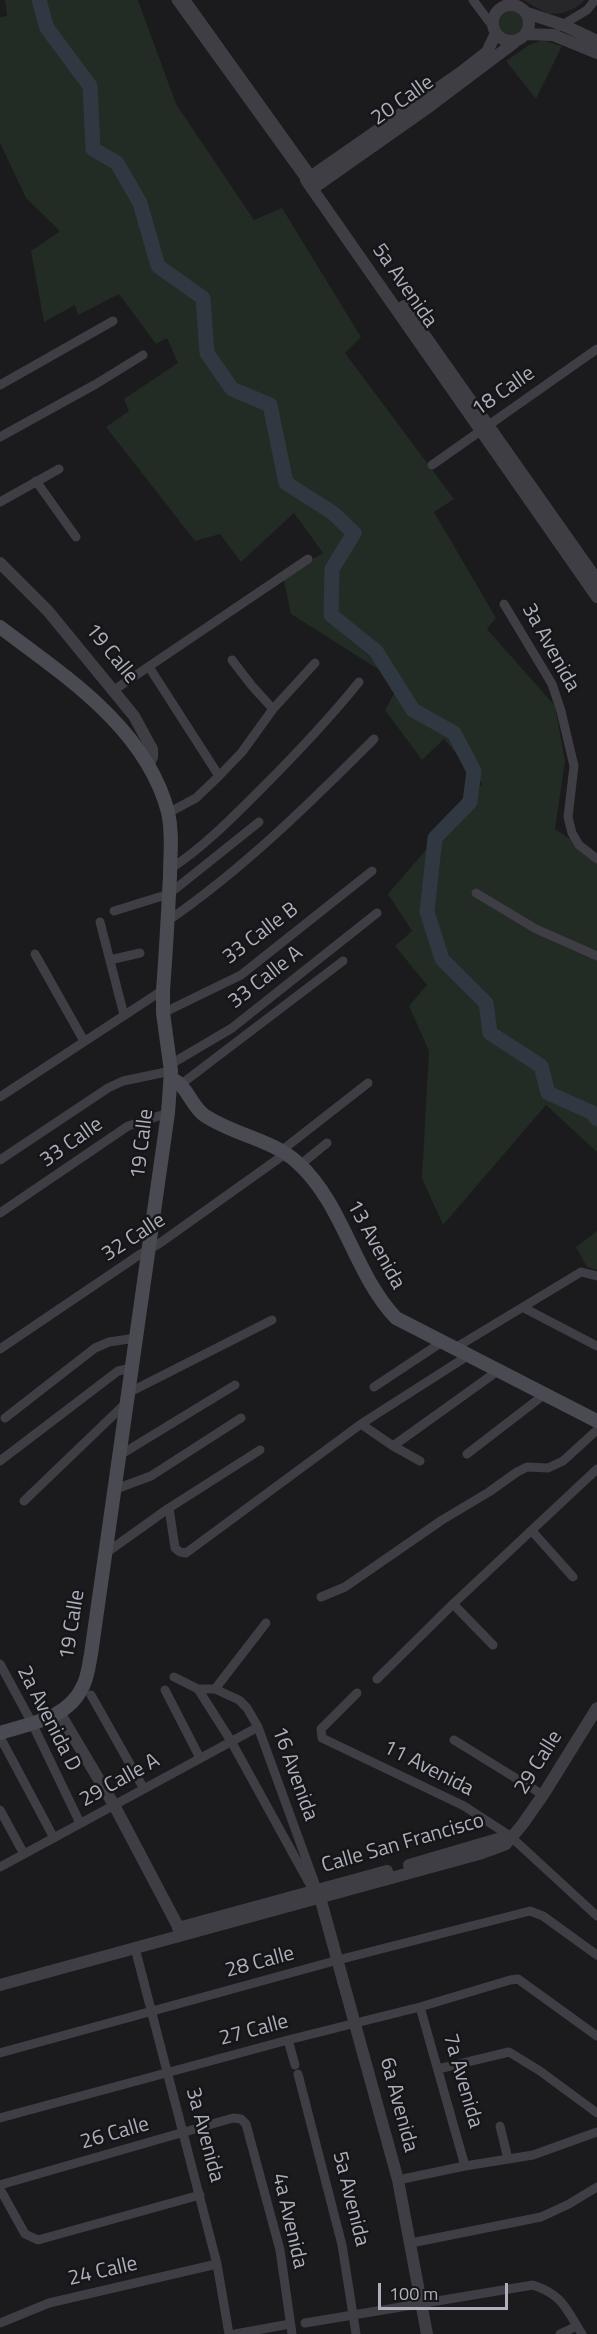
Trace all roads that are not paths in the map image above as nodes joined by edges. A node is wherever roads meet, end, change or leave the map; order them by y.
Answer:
1 (176, 0) edge
2 (186, 0) edge
3 (473, 0) edge
4 (595, 0) edge
5 (510, 2) edge
6 (526, 12) junction
7 (563, 25) junction
8 (495, 31) junction
9 (526, 34) junction
10 (547, 35) junction
11 (597, 41) edge
12 (515, 42) junction
13 (216, 48) junction
14 (597, 53) edge
15 (312, 182) junction
16 (113, 321) dead end
17 (597, 350) edge
18 (143, 355) dead end
19 (0, 385) edge
20 (484, 428) junction
21 (0, 437) edge
22 (432, 465) dead end
23 (59, 469) dead end
24 (36, 482) junction
25 (0, 502) edge
26 (76, 537) dead end
27 (308, 559) dead end
28 (0, 563) edge
29 (597, 580) edge
30 (597, 597) edge
31 (504, 604) dead end
32 (0, 627) edge
33 (232, 660) dead end
34 (315, 663) dead end
35 (149, 667) junction
36 (359, 682) dead end
37 (114, 690) junction
38 (273, 709) junction
39 (374, 739) dead end
40 (149, 764) junction
41 (219, 776) junction
42 (168, 813) junction
43 (259, 822) dead end
44 (597, 859) edge
45 (170, 869) junction
46 (372, 871) dead end
47 (476, 893) dead end
48 (169, 894) junction
49 (114, 911) dead end
50 (377, 913) dead end
51 (169, 920) junction
52 (100, 922) dead end
53 (140, 953) dead end
54 (35, 954) dead end
55 (597, 956) edge
56 (110, 960) junction
57 (343, 961) dead end
58 (163, 990) junction
59 (163, 1013) junction
60 (124, 1015) junction
61 (84, 1041) junction
62 (173, 1075) junction
63 (368, 1083) dead end
64 (0, 1097) edge
65 (168, 1113) junction
66 (327, 1143) dead end
67 (283, 1152) junction
68 (0, 1160) edge
69 (300, 1165) junction
70 (0, 1213) edge
71 (150, 1248) junction
72 (597, 1276) edge
73 (524, 1308) junction
74 (272, 1320) dead end
75 (136, 1338) junction
76 (449, 1345) junction
77 (597, 1346) edge
78 (0, 1349) edge
79 (469, 1354) junction
80 (132, 1368) junction
81 (499, 1370) junction
82 (235, 1385) dead end
83 (374, 1387) dead end
84 (545, 1394) junction
85 (128, 1397) junction
86 (5, 1418) dead end
87 (241, 1418) dead end
88 (597, 1420) edge
89 (361, 1424) junction
90 (597, 1430) edge
91 (393, 1446) junction
92 (260, 1450) dead end
93 (467, 1454) dead end
94 (120, 1455) junction
95 (0, 1461) edge
96 (420, 1461) dead end
97 (597, 1469) edge
98 (116, 1489) junction
99 (24, 1501) dead end
100 (169, 1508) junction
101 (532, 1530) junction
102 (106, 1553) junction
103 (573, 1577) dead end
104 (321, 1597) dead end
105 (453, 1604) junction
106 (266, 1623) dead end
107 (493, 1645) dead end
108 (0, 1664) edge
109 (174, 1677) dead end
110 (377, 1679) dead end
111 (198, 1689) junction
112 (215, 1689) junction
113 (165, 1690) dead end
114 (357, 1693) dead end
115 (91, 1695) dead end
116 (597, 1708) edge
117 (60, 1714) junction
118 (32, 1723) junction
119 (258, 1727) junction
120 (0, 1735) edge
121 (454, 1740) dead end
122 (231, 1741) junction
123 (200, 1758) junction
124 (144, 1789) junction
125 (543, 1795) junction
126 (114, 1805) junction
127 (0, 1810) edge
128 (80, 1823) junction
129 (510, 1836) junction
130 (54, 1838) junction
131 (24, 1854) junction
132 (0, 1867) edge
133 (316, 1892) junction
134 (597, 1916) edge
135 (181, 1931) junction
136 (135, 1948) junction
137 (597, 1955) edge
138 (338, 1960) junction
139 (0, 1976) edge
140 (0, 1985) edge
141 (420, 2007) junction
142 (152, 2011) junction
143 (356, 2022) junction
144 (597, 2036) edge
145 (288, 2040) junction
146 (0, 2053) edge
147 (438, 2069) junction
148 (167, 2073) junction
149 (597, 2113) edge
150 (0, 2118) edge
151 (241, 2119) joint
152 (500, 2126) dead end
153 (597, 2132) edge
154 (182, 2133) junction
155 (508, 2159) junction
156 (465, 2166) junction
157 (398, 2180) junction
158 (0, 2187) edge
159 (597, 2187) edge
160 (200, 2195) junction
161 (411, 2243) junction
162 (218, 2264) junction
163 (422, 2302) junction
164 (353, 2315) junction
165 (0, 2323) edge
166 (305, 2323) dead end
167 (290, 2324) junction
168 (579, 2330) edge
169 (229, 2334) edge
170 (235, 2334) edge
171 (292, 2334) edge
172 (356, 2334) edge
173 (427, 2334) edge
174 (560, 2334) edge

1 - 13 street, 5a Avenida
2 - 13 street, 5a Avenida
3 - 8 street
4 - 7 street
5 - 6 street
5 - 8 street
6 - 7 street
6 - 9 street
7 - 10 street
7 - 11 street
8 - 12 street
8 - 15 street, 20 Calle
9 - 10 street
9 - 12 street
10 - 14 street
12 - 15 street, 20 Calle
13 - 15 street, 5a Avenida
15 - 20 street, 5a Avenida
16 - 19 street
17 - 20 street, 18 Calle
18 - 21 street
20 - 22 street, 18 Calle
20 - 29 street, 5a Avenida
20 - 30 street, 5a Avenida
23 - 24 street
24 - 25 street
24 - 26 street
27 - 35 street
28 - 37 street, 19 Calle
31 - 44 street, 3a Avenida
32 - 40 main road
33 - 38 street
34 - 38 street
35 - 37 street
35 - 41 street
36 - 45 street
37 - 40 street, 19 Calle
38 - 41 street
39 - 51 street
40 - 42 main road, 19 Calle
41 - 42 street
42 - 45 main road, 19 Calle
43 - 48 street
45 - 48 main road, 19 Calle
46 - 59 street, 33 Calle B
47 - 55 street
48 - 49 street
48 - 51 main road, 19 Calle
50 - 62 street, 33 Calle A
51 - 58 main road, 19 Calle
52 - 56 street
53 - 56 street
54 - 61 street
56 - 60 street
57 - 62 street
58 - 59 main road, 19 Calle
58 - 60 street
59 - 62 main road, 19 Calle
60 - 61 street
61 - 64 street
62 - 65 main road, 19 Calle
62 - 67 main road, 13 Avenida
62 - 68 street, 33 Calle A
63 - 67 street, 32 Calle
65 - 70 street, 33 Calle
65 - 71 main road, 19 Calle
66 - 69 street
67 - 69 main road, 13 Avenida
67 - 71 street, 32 Calle
69 - 76 main road, 13 Avenida
71 - 75 main road, 19 Calle
71 - 78 street, 32 Calle
72 - 73 street
73 - 76 street
73 - 77 street
74 - 85 street
75 - 80 main road, 19 Calle
75 - 86 street
76 - 79 main road, 13 Avenida
76 - 83 street
79 - 81 main road, 13 Avenida
79 - 89 street
80 - 85 main road, 19 Calle
80 - 95 street
81 - 84 main road, 13 Avenida
81 - 91 street
82 - 94 street
84 - 88 main road, 13 Avenida
84 - 93 street
85 - 94 main road, 19 Calle
85 - 99 street
87 - 98 street
89 - 91 street
89 - 100 street
90 - 104 street
91 - 96 street
92 - 100 street
94 - 98 main road, 19 Calle
97 - 101 street
98 - 102 main road, 19 Calle
100 - 102 street
101 - 103 street
101 - 105 street
102 - 117 main road, 19 Calle
105 - 107 street
105 - 110 street
106 - 112 street
108 - 118 street, 2a Avenida D
109 - 111 street
111 - 112 street
111 - 122 street
112 - 119 street, 16 Avenida
113 - 123 street
114 - 129 street, 11 Avenida
115 - 124 street
116 - 125 street, 29 Calle
117 - 118 main road
117 - 126 street
118 - 120 main road
118 - 128 street, 2a Avenida D
119 - 122 street, 29 Calle A
119 - 133 street, 16 Avenida
120 - 130 street
121 - 125 street
122 - 123 street, 29 Calle A
122 - 133 street
123 - 124 street, 29 Calle A
124 - 126 street, 29 Calle A
125 - 129 street, 29 Calle
126 - 128 street, 29 Calle A
126 - 135 street
127 - 131 street
128 - 130 street, 29 Calle A
129 - 133 street, Calle San Francisco
129 - 134 street, 11 Avenida
130 - 131 street, 29 Calle A
131 - 132 street, 29 Calle A
133 - 135 street, Calle San Francisco
133 - 138 street, 6a Avenida
135 - 136 street, Calle San Francisco
135 - 139 street, Calle San Francisco
136 - 140 street, Calle San Francisco
136 - 142 street, 3a Avenida
137 - 138 street, 28 Calle
138 - 142 street, 28 Calle
138 - 143 street, 6a Avenida
141 - 143 street, 27 Calle
141 - 144 street, 27 Calle
141 - 147 street, 7a Avenida
142 - 146 street, 28 Calle
142 - 148 street, 3a Avenida
143 - 145 street, 27 Calle
143 - 157 street, 6a Avenida
145 - 148 street, 27 Calle
145 - 164 street, 5a Avenida
147 - 149 street
147 - 156 street, 7a Avenida
148 - 150 street, 27 Calle
148 - 154 street, 3a Avenida
151 - 154 street, 26 Calle
151 - 167 street, 4a Avenida
152 - 155 street
153 - 155 street
154 - 158 street, 26 Calle
154 - 160 street, 3a Avenida
155 - 156 street
156 - 157 street
157 - 161 street, 6a Avenida
158 - 160 street
159 - 161 street
160 - 162 street, 3a Avenida
161 - 163 street, 6a Avenida
162 - 165 street, 24 Calle
162 - 169 street, 3a Avenida
163 - 164 street
163 - 168 street
163 - 173 street, 6a Avenida
164 - 166 street
164 - 172 street, 5a Avenida
167 - 170 street
167 - 171 street, 4a Avenida
168 - 174 street

